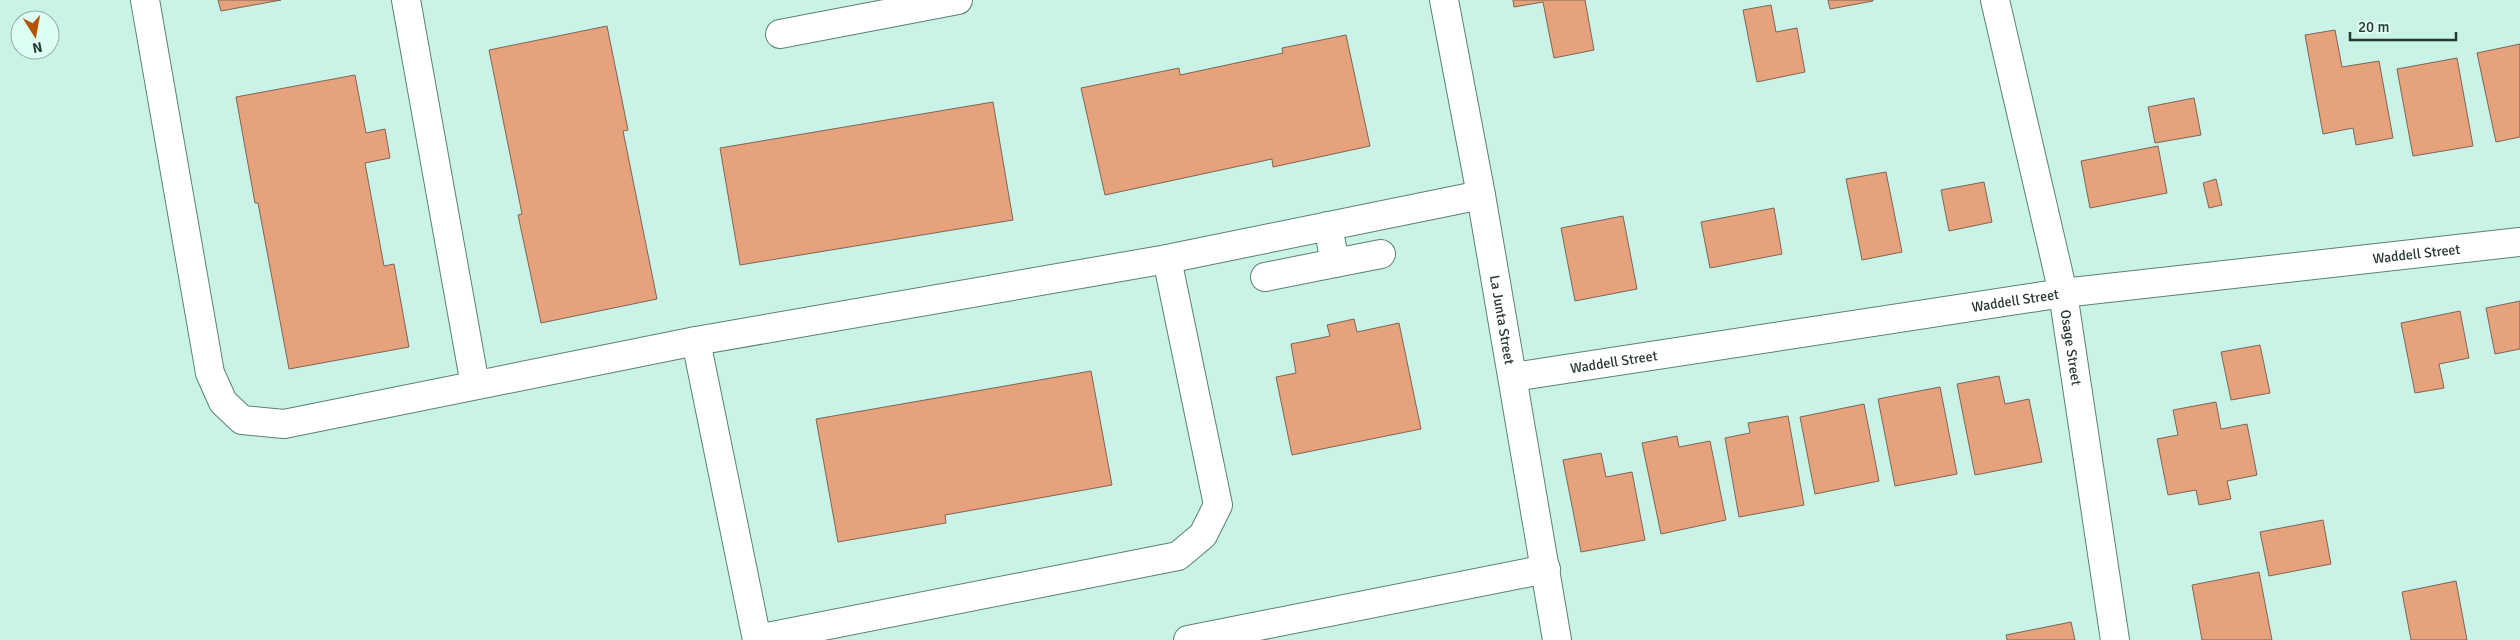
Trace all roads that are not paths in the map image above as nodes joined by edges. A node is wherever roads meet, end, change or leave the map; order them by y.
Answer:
1 (145, 0) edge
2 (406, 0) edge
3 (958, 0) edge
4 (1444, 0) edge
5 (1995, 0) edge
6 (780, 34) dead end
7 (1480, 195) junction
8 (1328, 226) junction
9 (2520, 242) edge
10 (1381, 254) dead end
11 (1167, 259) junction
12 (1335, 263) junction
13 (1266, 277) dead end
14 (2063, 292) junction
15 (696, 341) junction
16 (1513, 377) junction
17 (475, 385) junction
18 (1546, 569) junction
19 (1253, 634) edge
20 (757, 640) edge
21 (1188, 640) edge
22 (1558, 640) edge
23 (2115, 640) edge

1 - 17 street
2 - 17 street
3 - 6 street
4 - 7 street, La Junta Street
5 - 14 street, Osage Street
7 - 8 street
7 - 16 street, La Junta Street
8 - 11 street
8 - 12 street
9 - 14 street, Waddell Street
10 - 12 street
11 - 15 street
11 - 20 street
12 - 13 street
14 - 16 street, Waddell Street
14 - 23 street, Osage Street
15 - 17 street
15 - 20 street
16 - 18 street, La Junta Street
18 - 19 street
18 - 22 street, La Junta Street
19 - 21 street

